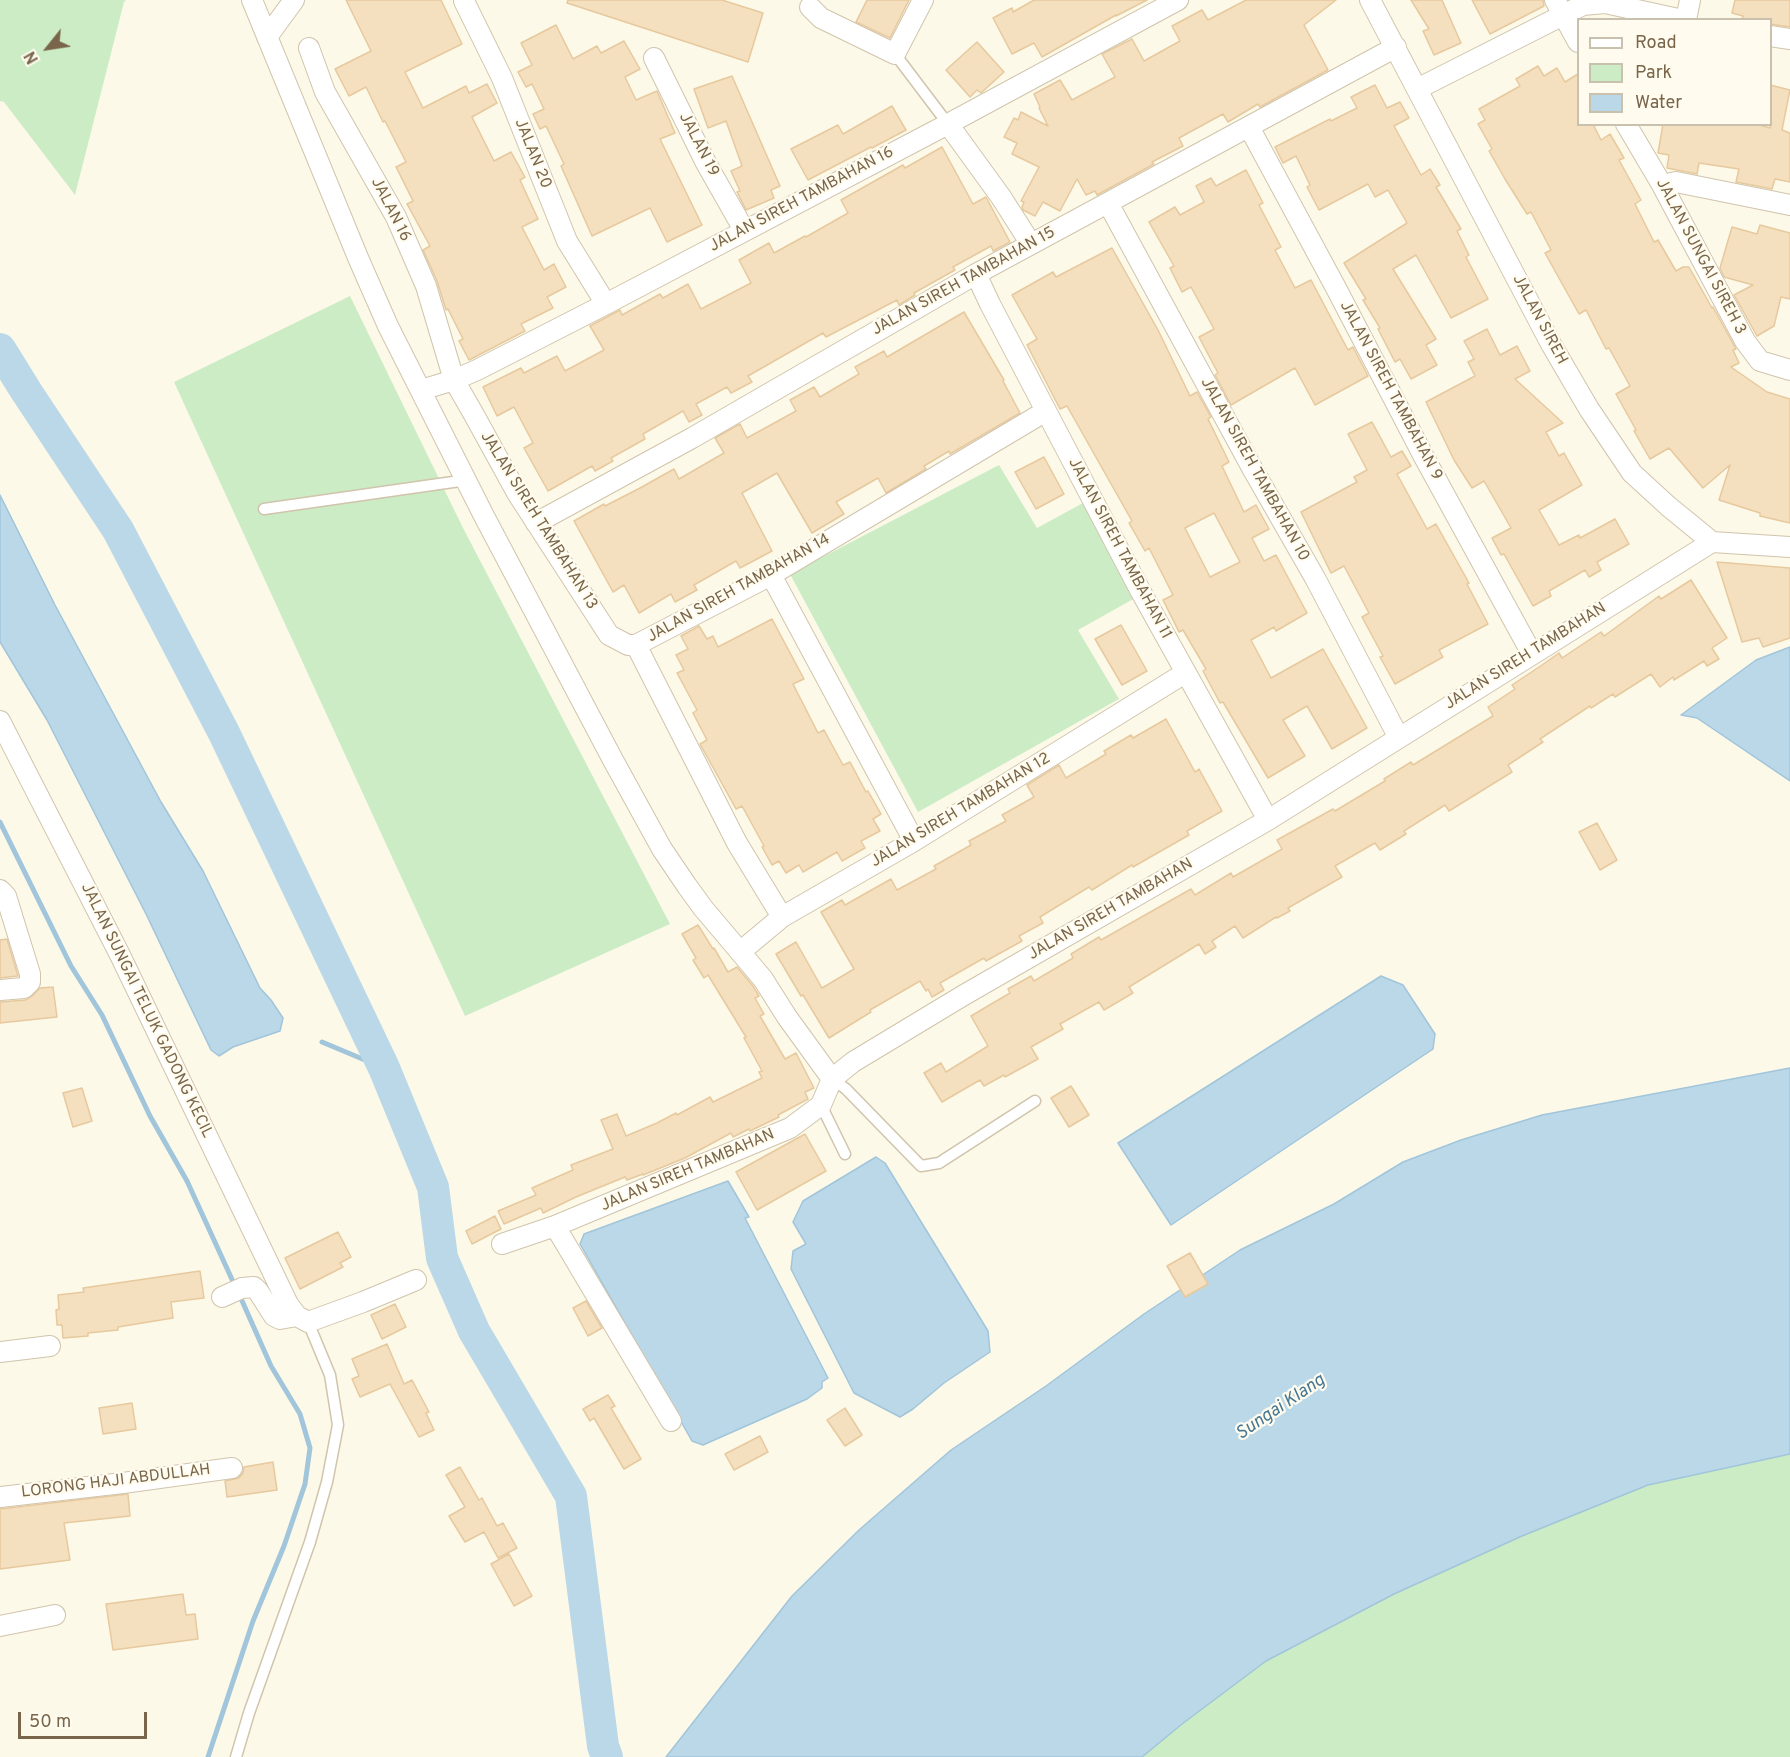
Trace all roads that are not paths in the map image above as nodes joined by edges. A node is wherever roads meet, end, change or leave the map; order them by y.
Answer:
1 (252, 0) edge
2 (294, 0) edge
3 (923, 0) edge
4 (1179, 0) edge
5 (1370, 0) edge
6 (1690, 0) edge
7 (464, 1) edge
8 (807, 2) edge
9 (1559, 8) edge
10 (1676, 18) edge
11 (1686, 18) edge
12 (1772, 36) edge
13 (267, 37) junction
14 (1790, 39) edge
15 (1577, 40) edge
16 (1396, 47) junction
17 (309, 48) dead end
18 (895, 54) junction
19 (654, 58) dead end
20 (1417, 89) junction
21 (948, 124) junction
22 (1627, 126) edge
23 (1249, 127) junction
24 (1662, 185) junction
25 (1108, 203) junction
26 (1790, 205) edge
27 (744, 230) junction
28 (1031, 244) junction
29 (976, 274) junction
30 (606, 304) junction
31 (1790, 370) edge
32 (454, 380) junction
33 (421, 390) junction
34 (1046, 411) junction
35 (467, 480) junction
36 (264, 509) dead end
37 (536, 522) junction
38 (1712, 542) junction
39 (1790, 547) edge
40 (771, 575) junction
41 (636, 645) junction
42 (1532, 654) junction
43 (1185, 673) junction
44 (0, 721) edge
45 (1399, 738) junction
46 (1268, 820) junction
47 (914, 841) junction
48 (0, 890) edge
49 (782, 917) junction
50 (740, 952) junction
51 (0, 990) edge
52 (832, 1078) junction
53 (1035, 1101) dead end
54 (821, 1105) junction
55 (845, 1154) dead end
56 (555, 1227) junction
57 (502, 1244) dead end
58 (416, 1280) dead end
59 (222, 1297) dead end
60 (297, 1314) junction
61 (50, 1346) dead end
62 (0, 1352) edge
63 (671, 1421) dead end
64 (232, 1468) dead end
65 (0, 1497) edge
66 (55, 1615) dead end
67 (0, 1626) edge
68 (236, 1757) edge

1 - 13 street
2 - 13 street
3 - 18 street
4 - 21 street, JALAN SIREH TAMBAHAN 16
5 - 16 street, JALAN SIREH
6 - 11 street
7 - 30 street, JALAN 20
8 - 18 street
9 - 10 street
9 - 15 street
9 - 20 street
12 - 14 street
13 - 33 street
16 - 20 street, JALAN SIREH
16 - 23 street, JALAN SIREH TAMBAHAN 15
17 - 32 street, JALAN 16
18 - 21 lane
19 - 27 street, JALAN 19
20 - 38 street, JALAN SIREH
21 - 27 street, JALAN SIREH TAMBAHAN 16
21 - 28 street
22 - 24 street, JALAN SUNGAI SIREH 3
23 - 25 street, JALAN SIREH TAMBAHAN 15
23 - 42 street, JALAN SIREH TAMBAHAN 9
24 - 26 street
24 - 31 street, JALAN SUNGAI SIREH 3
25 - 28 street, JALAN SIREH TAMBAHAN 15
25 - 45 street, JALAN SIREH TAMBAHAN 10
27 - 30 street, JALAN SIREH TAMBAHAN 16
28 - 29 street, JALAN SIREH TAMBAHAN 15
29 - 34 street, JALAN SIREH TAMBAHAN 11
29 - 37 street, JALAN SIREH TAMBAHAN 15
30 - 32 street, JALAN SIREH TAMBAHAN 16
32 - 33 street, JALAN SIREH TAMBAHAN 16
32 - 37 street, JALAN SIREH TAMBAHAN 13
33 - 35 street
34 - 40 street, JALAN SIREH TAMBAHAN 14
34 - 43 street, JALAN SIREH TAMBAHAN 11
35 - 36 lane
35 - 50 street
37 - 41 street, JALAN SIREH TAMBAHAN 13
38 - 39 street
38 - 42 street, JALAN SIREH TAMBAHAN
40 - 41 street, JALAN SIREH TAMBAHAN 14
40 - 47 street
41 - 49 street, JALAN SIREH TAMBAHAN 14
42 - 45 street, JALAN SIREH TAMBAHAN
43 - 46 street, JALAN SIREH TAMBAHAN 11
43 - 47 street, JALAN SIREH TAMBAHAN 12
44 - 60 street, JALAN SUNGAI TELUK GADONG KECIL
45 - 46 street, JALAN SIREH TAMBAHAN
46 - 52 street, JALAN SIREH TAMBAHAN
47 - 49 street, JALAN SIREH TAMBAHAN 12
48 - 51 street
49 - 50 street, JALAN SIREH TAMBAHAN 12
50 - 52 street
52 - 53 lane
52 - 54 street
54 - 55 lane
54 - 56 street, JALAN SIREH TAMBAHAN
56 - 57 street, JALAN SIREH TAMBAHAN
56 - 63 street
58 - 60 street
59 - 60 street
60 - 68 lane
61 - 62 street
64 - 65 street, LORONG HAJI ABDULLAH
66 - 67 street

